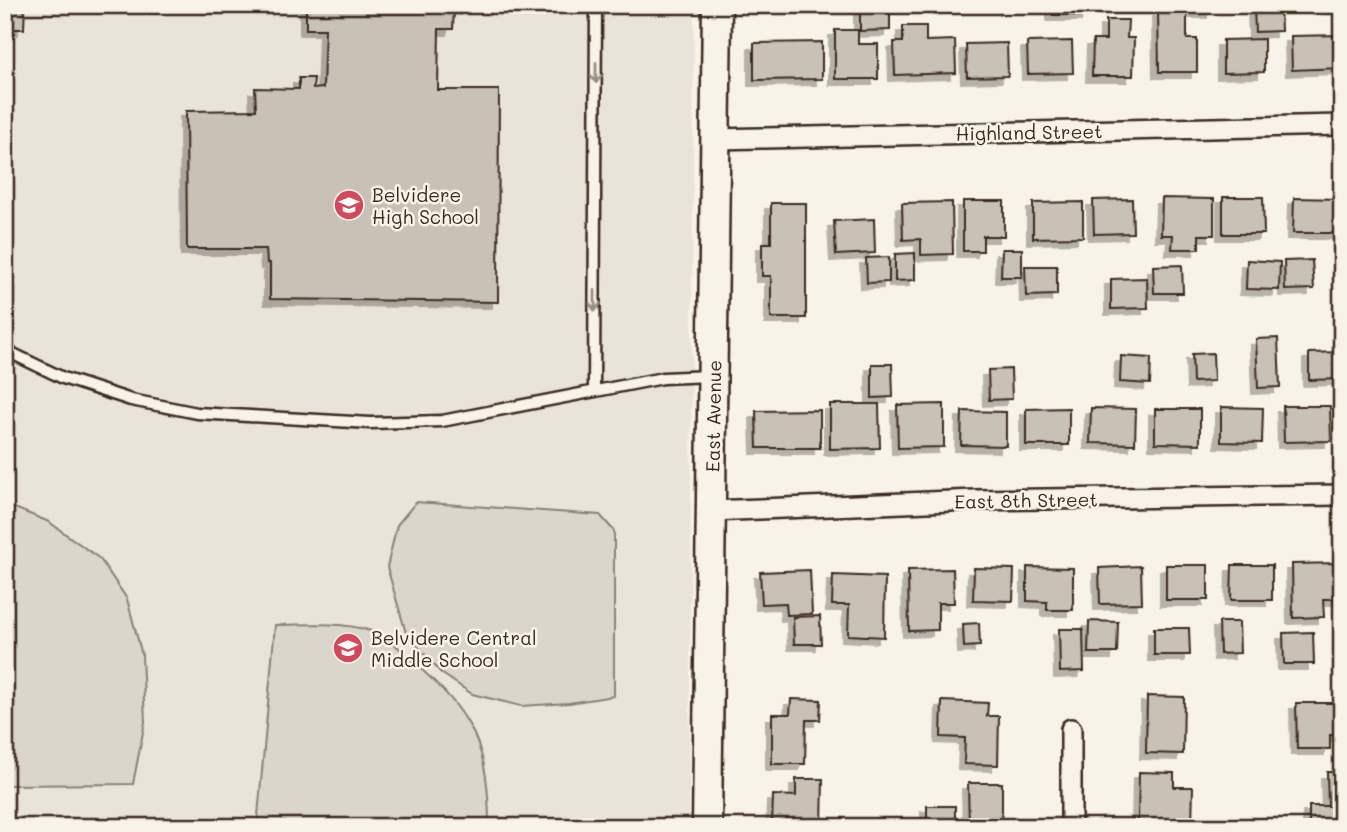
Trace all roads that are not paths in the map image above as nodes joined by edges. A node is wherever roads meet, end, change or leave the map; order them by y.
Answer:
1 (596, 5) edge
2 (717, 5) edge
3 (1342, 125) edge
4 (715, 139) junction
5 (5, 350) edge
6 (713, 376) junction
7 (594, 390) junction
8 (1342, 495) edge
9 (711, 511) junction
10 (1071, 729) dead end
11 (707, 827) edge
12 (1070, 827) edge

1 -> 7 lane
2 - 4 street, East Avenue
3 - 4 street, Highland Street
4 - 6 street, East Avenue
5 - 7 lane
6 - 7 lane
6 - 9 street, East Avenue
8 - 9 street, East 8th Street
9 - 11 street, East Avenue
10 - 12 street

